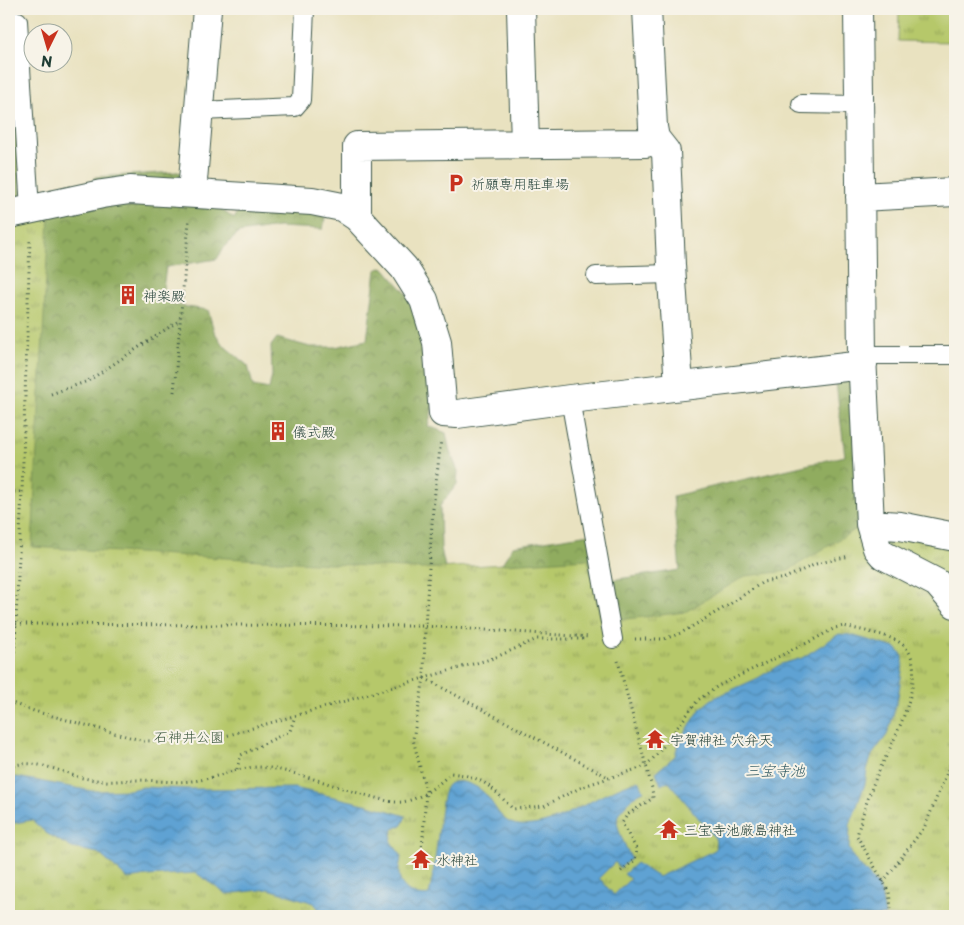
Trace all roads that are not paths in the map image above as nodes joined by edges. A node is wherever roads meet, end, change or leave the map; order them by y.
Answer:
1 (207, 9) edge
2 (305, 9) edge
3 (521, 9) edge
4 (647, 9) edge
5 (858, 9) edge
6 (18, 21) dead end
7 (801, 104) dead end
8 (859, 105) junction
9 (199, 111) junction
10 (655, 138) junction
11 (525, 144) junction
12 (955, 192) edge
13 (192, 193) junction
14 (860, 197) junction
15 (20, 212) edge
16 (357, 216) junction
17 (672, 274) junction
18 (596, 276) dead end
19 (955, 354) edge
20 (862, 360) junction
21 (679, 386) junction
22 (570, 399) junction
23 (873, 536) junction
24 (955, 537) edge
25 (955, 604) edge
26 (613, 639) road end

1 - 9 street
2 - 9 lane
3 - 11 street
4 - 10 street
5 - 8 street
6 - 15 lane
7 - 8 lane
8 - 14 street
9 - 13 street
10 - 11 street
10 - 17 street
11 - 16 street
12 - 14 street
13 - 15 street
13 - 16 street
14 - 20 street
16 - 22 street
17 - 18 lane
17 - 21 street
19 - 20 lane
20 - 21 street
20 - 23 street
21 - 22 street
22 - 26 lane
23 - 24 street
23 - 25 street

